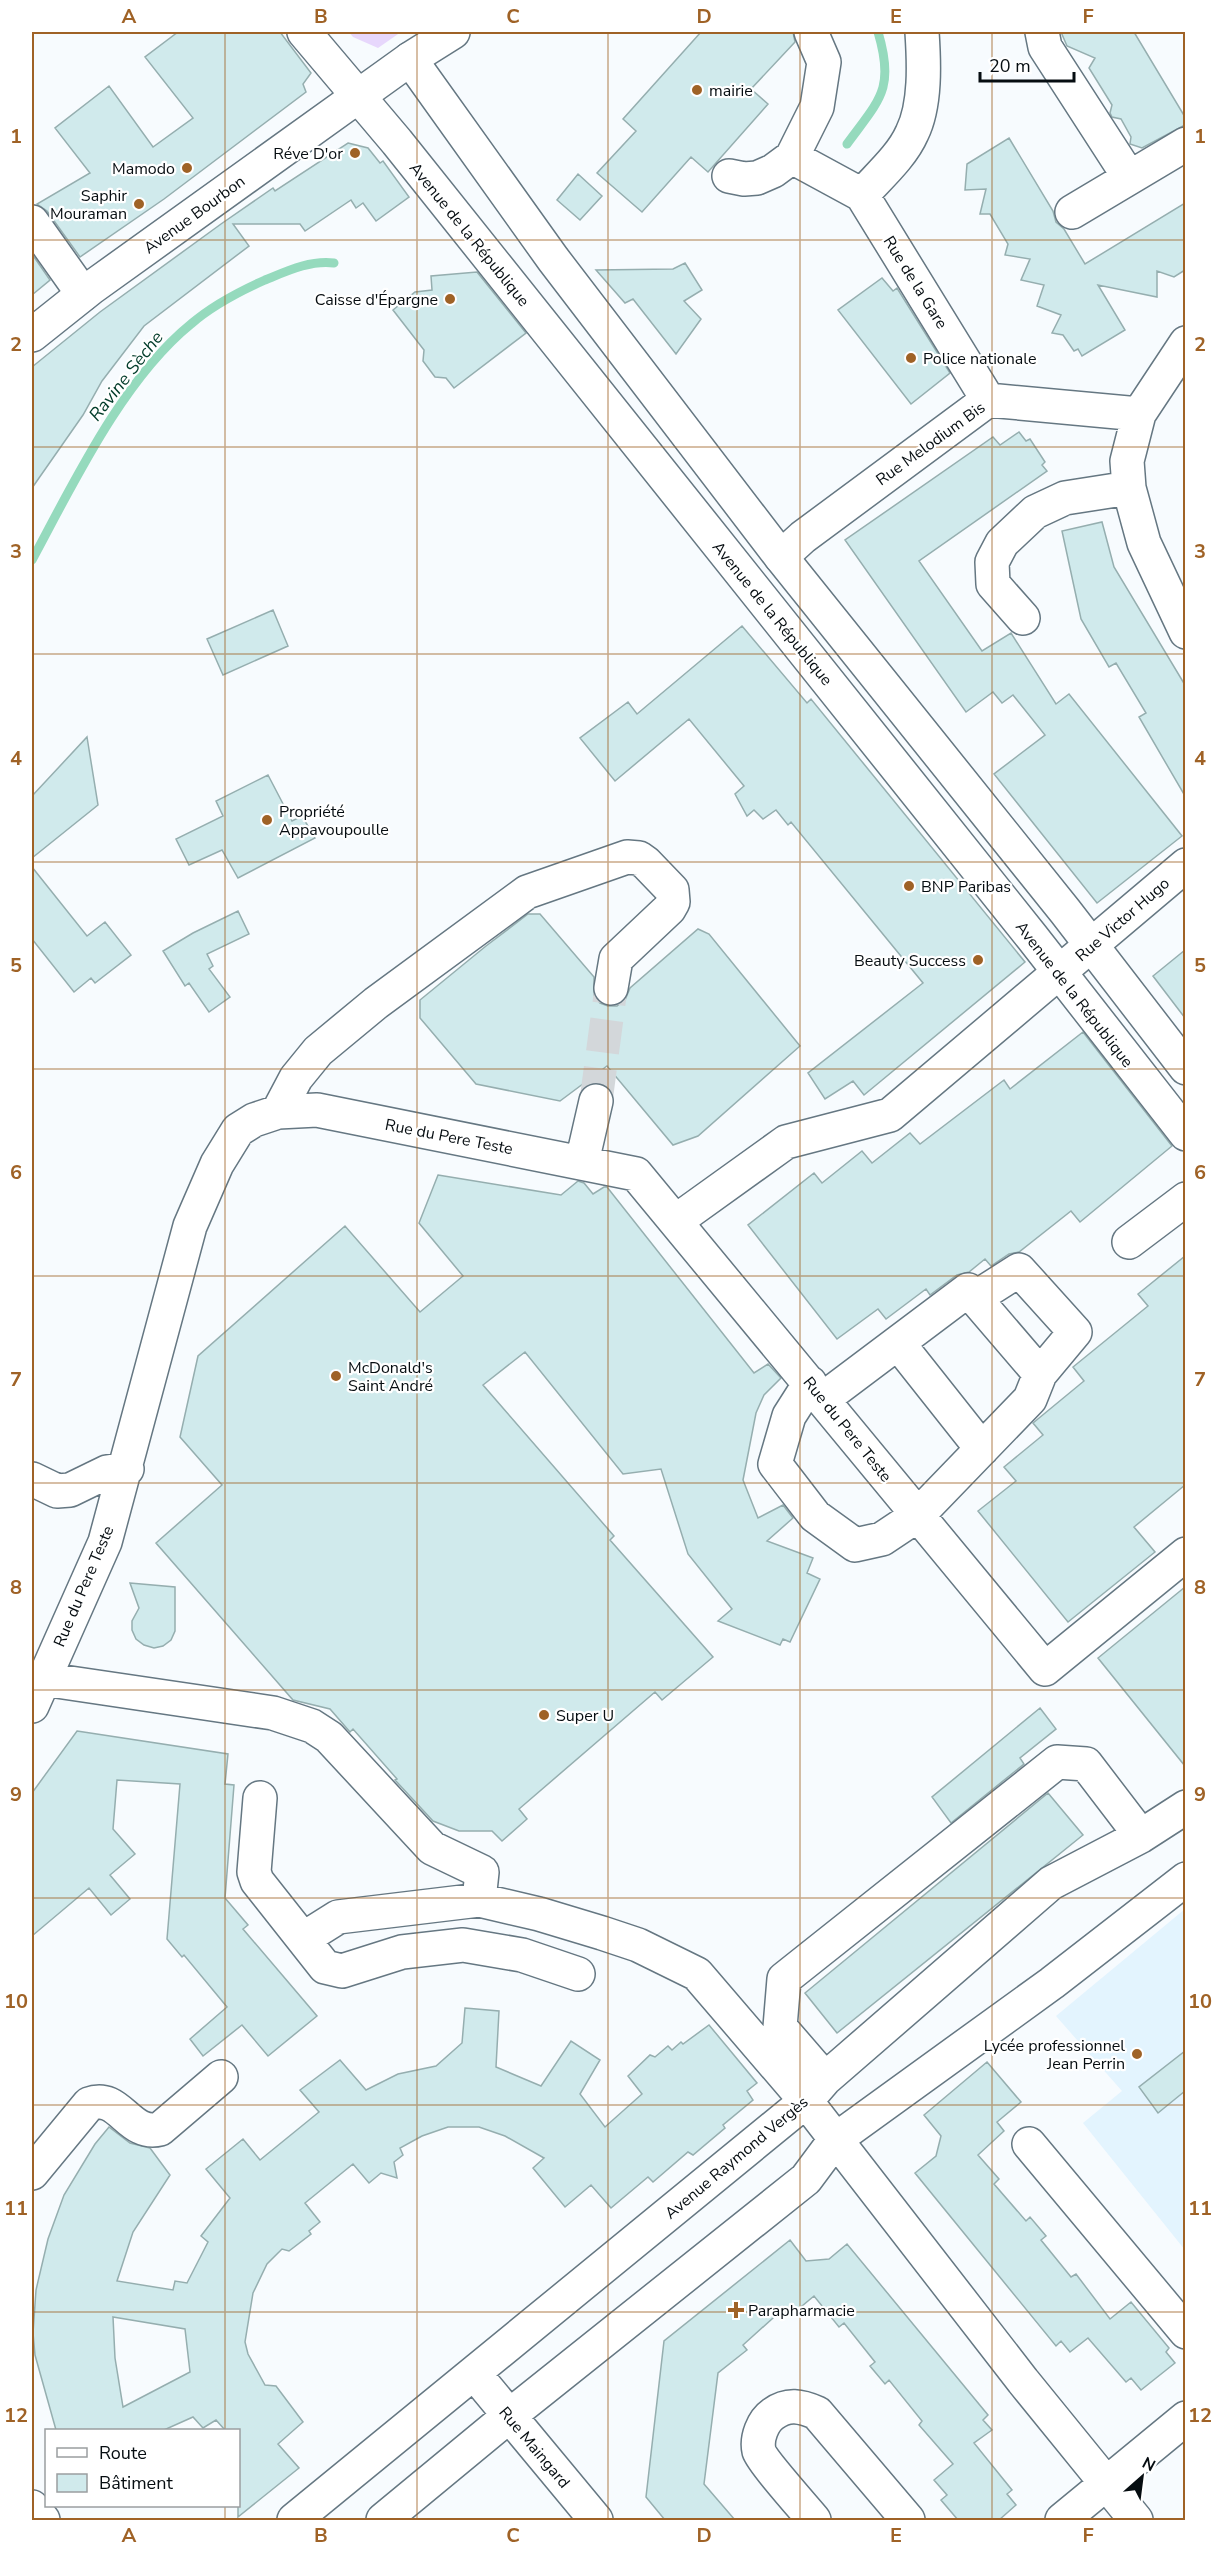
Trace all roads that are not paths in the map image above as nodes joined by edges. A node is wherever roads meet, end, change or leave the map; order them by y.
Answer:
1 (304, 32) edge
2 (453, 32) edge
3 (812, 32) edge
4 (922, 32) edge
5 (1042, 32) edge
6 (410, 59) junction
7 (358, 94) junction
8 (1185, 144) edge
9 (792, 157) junction
10 (729, 176) dead end
11 (1129, 177) junction
12 (862, 195) junction
13 (1072, 212) dead end
14 (32, 222) edge
15 (83, 294) junction
16 (32, 335) edge
17 (1185, 343) edge
18 (988, 400) junction
19 (1139, 414) junction
20 (1129, 488) junction
21 (781, 557) junction
22 (1023, 618) dead end
23 (1185, 632) edge
24 (1185, 865) edge
25 (1090, 947) junction
26 (1058, 973) junction
27 (611, 988) tunnel mouth
28 (1185, 1068) edge
29 (597, 1101) tunnel mouth
30 (278, 1112) junction
31 (1185, 1134) edge
32 (582, 1162) junction
33 (1185, 1199) edge
34 (676, 1221) junction
35 (1130, 1242) dead end
36 (975, 1298) junction
37 (898, 1343) junction
38 (1040, 1374) junction
39 (816, 1391) junction
40 (982, 1449) junction
41 (127, 1469) junction
42 (32, 1479) edge
43 (918, 1515) junction
44 (1185, 1554) edge
45 (37, 1692) edge
46 (260, 1798) dead end
47 (1185, 1807) edge
48 (1141, 1836) junction
49 (1185, 1879) edge
50 (480, 1900) junction
51 (303, 1939) junction
52 (578, 1974) dead end
53 (221, 2077) dead end
54 (816, 2090) junction
55 (835, 2140) junction
56 (1029, 2144) dead end
57 (32, 2173) edge
58 (1185, 2332) edge
59 (474, 2373) junction
60 (509, 2416) junction
61 (1185, 2418) edge
62 (1106, 2484) junction
63 (893, 2515) edge
64 (294, 2520) edge
65 (383, 2520) edge
66 (596, 2520) edge
67 (814, 2520) edge
68 (1062, 2520) edge
69 (1136, 2520) edge

1 - 7 street, Avenue de la République
2 - 6 street, Avenue Bourbon
3 - 9 street
4 - 12 street
5 - 11 street
6 - 7 street, Avenue Bourbon
6 - 21 street
7 - 15 street, Avenue Bourbon
7 - 26 street, Avenue de la République
8 - 11 street
9 - 10 street
9 - 12 street, Rue de la Gare
11 - 13 street
12 - 18 street, Rue de la Gare
14 - 15 street
15 - 16 street, Avenue Bourbon
17 - 19 street
18 - 19 street, Rue Melodium Bis
18 - 21 street, Rue Melodium Bis
19 - 20 street
20 - 22 street
20 - 23 street
21 - 25 street
24 - 25 street, Rue Victor Hugo
25 - 26 street, Rue Victor Hugo
25 - 28 street
26 - 31 street, Avenue de la République
26 - 34 street, Rue Victor Hugo
27 - 30 street
29 - 32 street
30 - 32 street, Rue du Pere Teste
30 - 41 street, Rue du Pere Teste
32 - 34 street, Rue du Pere Teste
33 - 35 street
34 - 39 street, Rue du Pere Teste
36 - 37 street
36 - 38 street
36 - 38 street
37 - 39 street
37 - 40 street
38 - 40 street
39 - 43 street, Rue du Pere Teste
39 - 43 street
40 - 43 street
41 - 42 street
41 - 45 street, Rue du Pere Teste
43 - 44 street, Rue du Pere Teste
45 - 50 street
46 - 51 street
47 - 48 street, Avenue Raymond Vergès
48 - 54 street, Avenue Raymond Vergès
48 - 54 street
49 - 55 street
50 - 51 street
50 - 54 street
51 - 52 street
53 - 57 street
54 - 55 street
54 - 59 street, Avenue Raymond Vergès
55 - 60 street
55 - 62 street
56 - 58 street
59 - 60 street, Rue Maingard
59 - 64 street, Avenue Raymond Vergès
60 - 65 street
60 - 66 street, Rue Maingard
61 - 62 street
62 - 68 street
62 - 69 street
63 - 67 street

